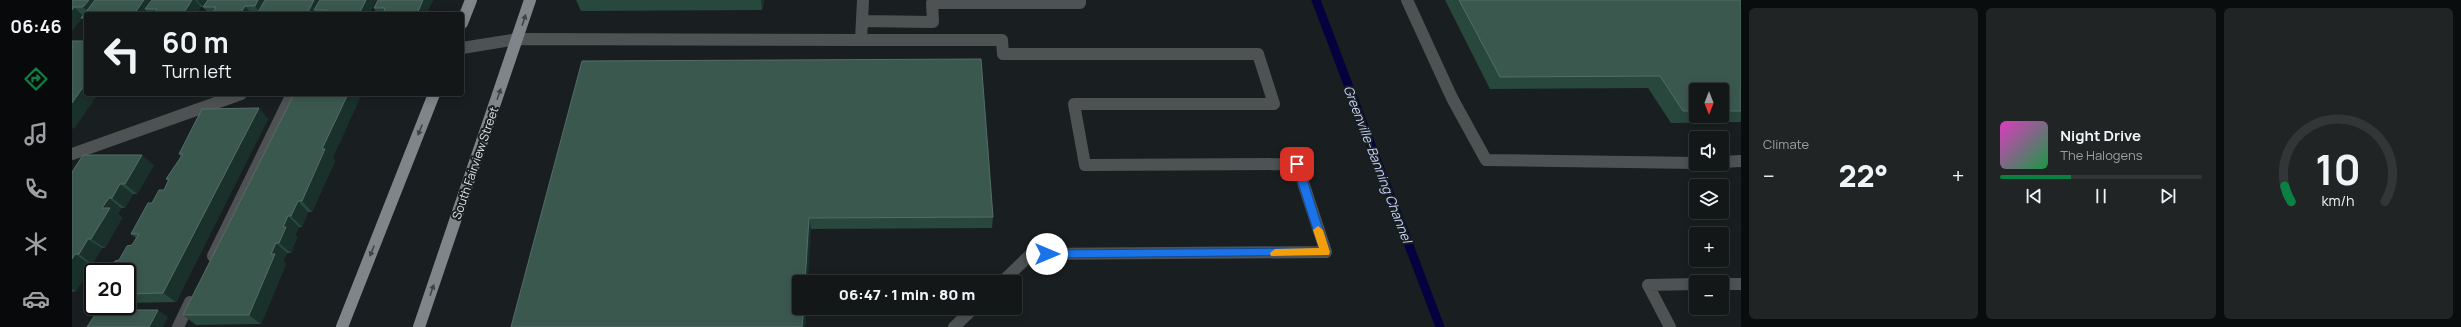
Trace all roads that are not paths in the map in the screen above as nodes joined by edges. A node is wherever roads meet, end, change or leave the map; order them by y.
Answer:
1 (471, 0) edge
2 (530, 0) edge
3 (863, 0) edge
4 (1080, 0) edge
5 (1407, 0) edge
6 (464, 18) edge
7 (862, 21) junction
8 (518, 39) junction
9 (861, 40) junction
10 (464, 48) edge
11 (235, 96) edge
12 (291, 96) edge
13 (433, 96) edge
14 (94, 147) junction
15 (72, 154) edge
16 (85, 160) edge
17 (1741, 161) edge
18 (1729, 162) edge
19 (1689, 163) edge
20 (209, 264) edge
21 (1009, 275) edge
22 (1689, 284) edge
23 (1729, 284) edge
24 (1741, 284) edge
25 (195, 292) edge
26 (967, 315) edge
27 (178, 327) edge
28 (342, 327) edge
29 (419, 327) edge
30 (954, 327) edge
31 (1670, 327) edge

1 - 6 main road
8 -> 2 main road, South Fairview Street
3 - 7 lane
4 - 7 lane
5 - 19 lane
7 - 9 lane
8 - 9 lane
8 - 10 lane
29 -> 8 main road, South Fairview Street
9 - 21 lane
11 - 14 lane
12 - 20 lane
13 -> 28 main road
14 - 15 lane
14 - 16 lane
17 - 18 lane
22 - 31 lane
23 - 24 lane
25 - 27 lane
26 - 30 lane

